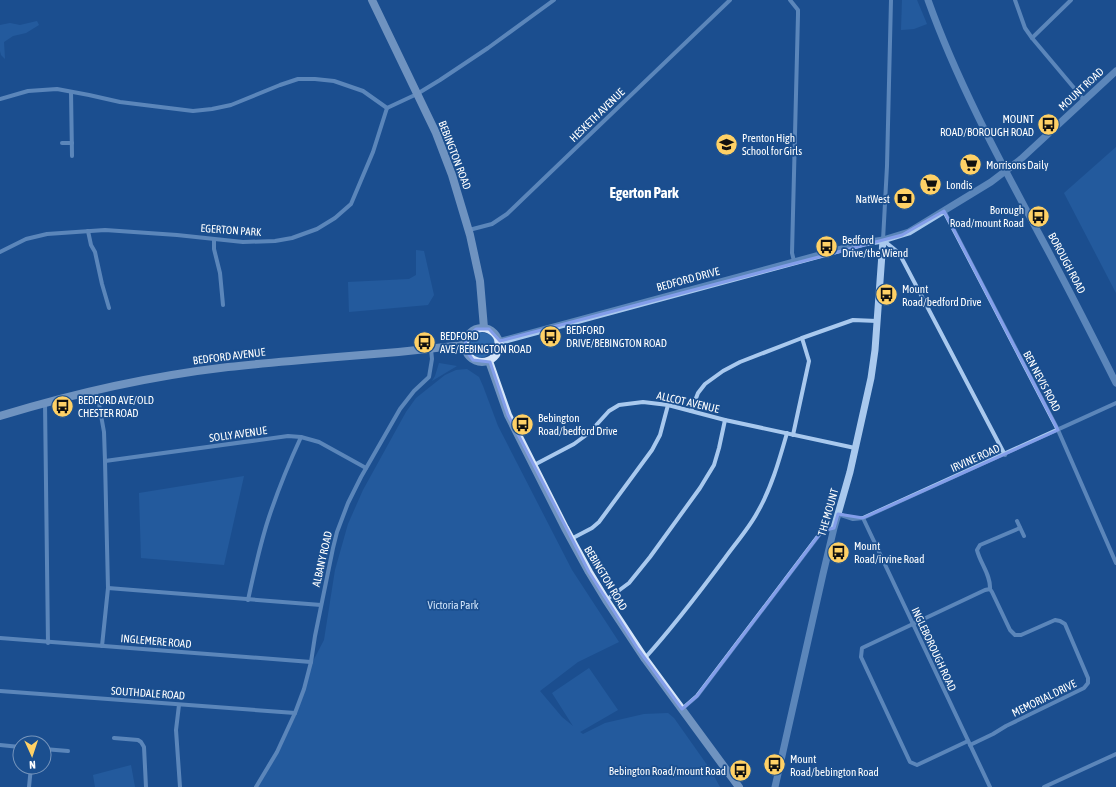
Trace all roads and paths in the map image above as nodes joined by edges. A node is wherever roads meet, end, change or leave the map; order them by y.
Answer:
1 (372, 0) edge
2 (554, 0) edge
3 (730, 0) edge
4 (790, 0) edge
5 (891, 0) edge
6 (928, 0) edge
7 (1016, 0) edge
8 (1071, 0) edge
9 (1032, 38) junction
10 (1116, 71) edge
11 (71, 92) junction
12 (418, 94) junction
13 (0, 99) edge
14 (1084, 101) junction
15 (387, 108) junction
16 (72, 143) junction
17 (62, 144) dead end
18 (72, 156) dead end
19 (1006, 171) junction
20 (944, 211) junction
21 (469, 230) junction
22 (88, 231) junction
23 (214, 240) junction
24 (883, 240) junction
25 (0, 252) edge
26 (794, 261) junction
27 (224, 305) dead end
28 (109, 308) dead end
29 (878, 321) junction
30 (484, 328) junction
31 (802, 338) junction
32 (498, 342) junction
33 (464, 345) junction
34 (431, 349) junction
35 (489, 360) junction
36 (1116, 383) edge
37 (95, 390) junction
38 (45, 402) junction
39 (1116, 403) edge
40 (668, 406) junction
41 (691, 411) junction
42 (0, 416) edge
43 (725, 420) junction
44 (1058, 430) junction
45 (787, 433) junction
46 (793, 435) junction
47 (301, 437) junction
48 (855, 448) junction
49 (1005, 454) junction
50 (105, 461) junction
51 (534, 465) junction
52 (366, 468) junction
53 (838, 514) junction
54 (863, 518) junction
55 (1017, 521) dead end
56 (834, 528) junction
57 (1020, 528) junction
58 (1024, 536) dead end
59 (571, 539) junction
60 (1116, 563) edge
61 (108, 588) junction
62 (990, 589) junction
63 (248, 600) junction
64 (606, 600) junction
65 (321, 605) junction
66 (912, 624) junction
67 (0, 638) edge
68 (48, 643) junction
69 (102, 646) junction
70 (645, 659) junction
71 (311, 662) junction
72 (0, 691) edge
73 (179, 705) junction
74 (682, 709) junction
75 (295, 714) junction
76 (114, 738) dead end
77 (969, 743) junction
78 (0, 745) edge
79 (12, 746) edge
80 (52, 749) edge
81 (68, 751) dead end
82 (1116, 754) edge
83 (30, 775) edge
84 (29, 787) edge
85 (146, 787) edge
86 (180, 787) edge
87 (256, 787) edge
88 (739, 787) edge
89 (775, 787) edge
90 (990, 787) edge
91 (1044, 787) edge

1 - 12 main road, BEBINGTON ROAD
2 - 12 street
3 - 21 street, HESKETH AVENUE
4 - 26 street
5 - 24 street
6 - 19 street, BOROUGH ROAD
7 - 9 street
8 - 9 street
9 - 14 street
10 - 14 street, MOUNT ROAD
11 - 13 street
11 - 15 street
11 - 16 street
12 - 15 street
12 - 21 main road, BEBINGTON ROAD
14 - 19 street, MOUNT ROAD
15 - 23 street, EGERTON PARK
16 - 17 street
16 - 18 street
19 - 20 street, MOUNT ROAD
19 - 36 street, BOROUGH ROAD
20 - 24 street, MOUNT ROAD
20 - 44 street, BEN NEVIS ROAD
21 - 30 main road, BEBINGTON ROAD
22 - 23 street, EGERTON PARK
22 - 25 street, EGERTON PARK
22 - 28 street
23 - 27 street
24 - 26 street, BEDFORD DRIVE
24 - 29 street, THE MOUNT
24 - 49 street
26 - 32 street, BEDFORD DRIVE
29 - 31 street
29 - 48 street, THE MOUNT
30 - 32 main road
30 - 33 main road
31 - 41 street
31 - 46 street
32 - 35 main road
33 - 34 main road, BEDFORD AVENUE
33 - 35 main road
34 - 37 main road, BEDFORD AVENUE
34 - 52 street, ALBANY ROAD
35 - 51 main road, BEBINGTON ROAD
37 - 38 main road, BEDFORD AVENUE
37 - 50 street
38 - 42 main road, BEDFORD AVENUE
38 - 68 street
39 - 44 street, IRVINE ROAD
40 - 41 street, ALLCOT AVENUE
40 - 51 street, ALLCOT AVENUE
40 - 59 street
41 - 43 street, ALLCOT AVENUE
43 - 45 street, ALLCOT AVENUE
43 - 64 street
44 - 49 street, IRVINE ROAD
44 - 60 street, BEN NEVIS ROAD
45 - 46 street, ALLCOT AVENUE
45 - 70 street
46 - 48 street, ALLCOT AVENUE
47 - 50 street, SOLLY AVENUE
47 - 52 street, SOLLY AVENUE
47 - 63 street
48 - 53 street, THE MOUNT
49 - 54 street, IRVINE ROAD
50 - 61 street
51 - 59 main road, BEBINGTON ROAD
52 - 65 street, ALBANY ROAD
53 - 54 street
53 - 56 street, THE MOUNT
54 - 66 street, INGLEBOROUGH ROAD
55 - 57 street
56 - 74 street
56 - 89 street, THE MOUNT
57 - 58 street
57 - 62 street
59 - 64 main road, BEBINGTON ROAD
61 - 63 street
61 - 69 street
62 - 66 street
62 - 77 street, MEMORIAL DRIVE
63 - 65 street
64 - 70 main road, BEBINGTON ROAD
65 - 71 street, ALBANY ROAD
66 - 77 street, INGLEBOROUGH ROAD
66 - 77 street
67 - 68 street, INGLEMERE ROAD
68 - 69 street, INGLEMERE ROAD
69 - 71 street, INGLEMERE ROAD
70 - 74 main road, BEBINGTON ROAD
71 - 75 street, ALBANY ROAD
72 - 73 street, SOUTHDALE ROAD
73 - 75 street, SOUTHDALE ROAD
73 - 86 street
74 - 88 main road, BEBINGTON ROAD
75 - 87 street, ALBANY ROAD
76 - 85 street
77 - 90 street, INGLEBOROUGH ROAD
78 - 79 street
80 - 81 street
82 - 91 street
83 - 84 street

